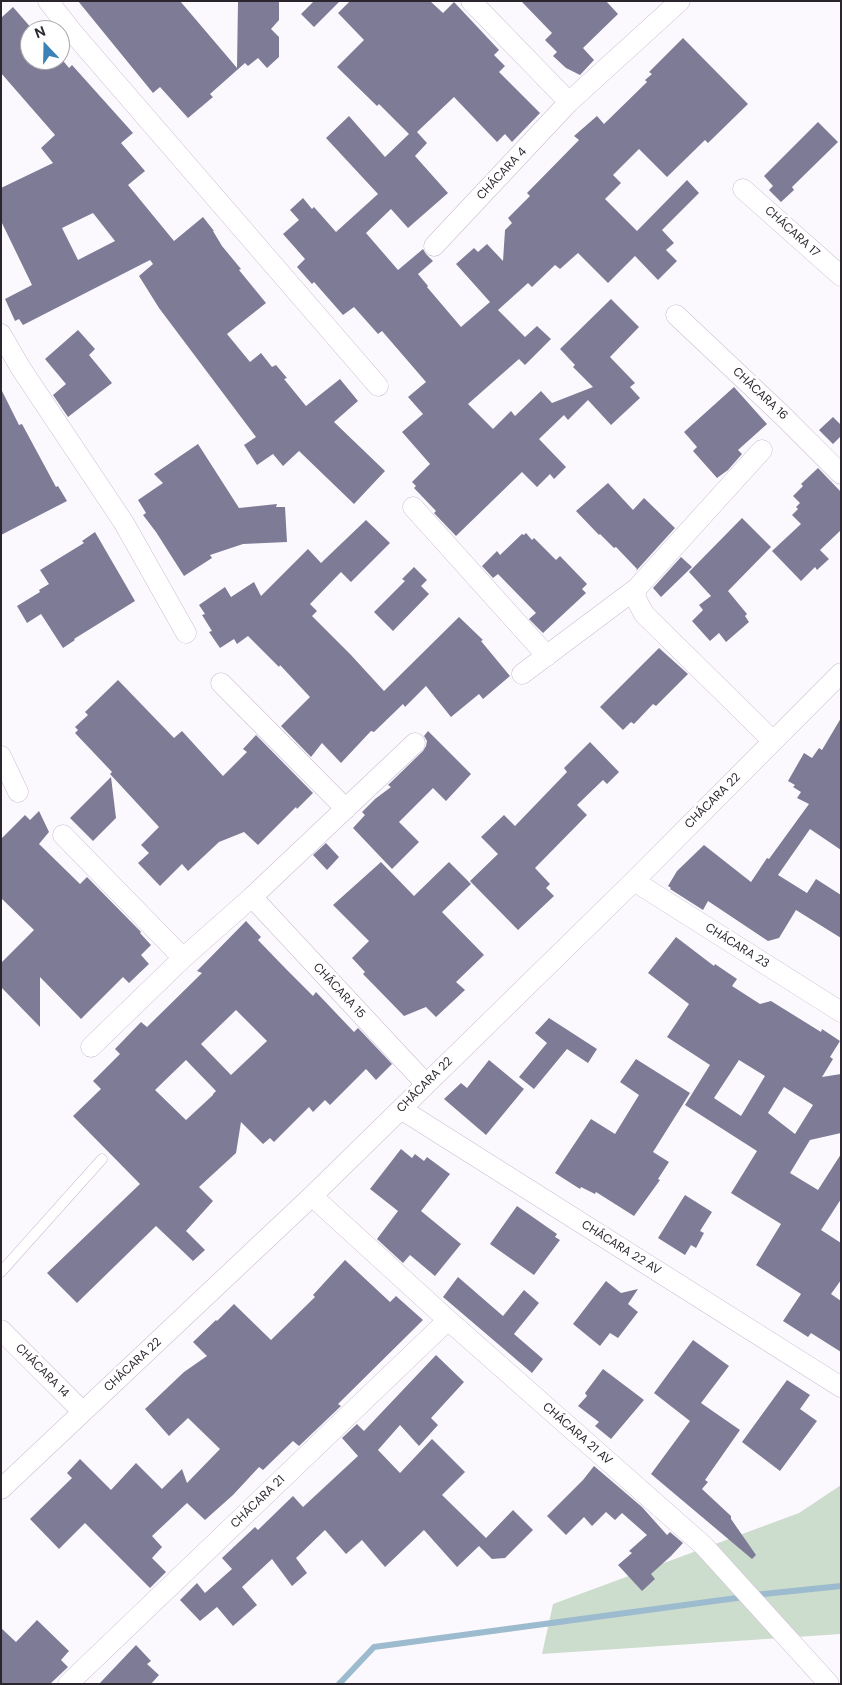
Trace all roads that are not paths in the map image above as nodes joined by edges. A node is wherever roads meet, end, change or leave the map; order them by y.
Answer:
1 (48, 1) edge
2 (471, 1) edge
3 (680, 1) edge
4 (569, 102) junction
5 (743, 189) dead end
6 (434, 246) dead end
7 (841, 276) edge
8 (676, 315) dead end
9 (1, 334) edge
10 (378, 386) dead end
11 (762, 450) dead end
12 (841, 474) edge
13 (413, 506) dead end
14 (637, 588) junction
15 (186, 633) dead end
16 (547, 656) junction
17 (522, 674) dead end
18 (841, 674) edge
19 (221, 683) dead end
20 (773, 741) junction
21 (415, 743) dead end
22 (1, 756) edge
23 (18, 792) dead end
24 (346, 809) junction
25 (63, 835) dead end
26 (634, 881) junction
27 (252, 897) junction
28 (183, 958) junction
29 (841, 1012) edge
30 (91, 1046) dead end
31 (426, 1084) junction
32 (401, 1109) junction
33 (102, 1159) dead end
34 (312, 1196) junction
35 (1, 1272) edge
36 (448, 1320) junction
37 (1, 1330) edge
38 (841, 1387) edge
39 (83, 1412) junction
40 (1, 1489) edge
41 (68, 1684) edge
42 (829, 1684) edge

1 - 10 street
2 - 4 street
3 - 4 street, CHÁCARA 4
4 - 6 street, CHÁCARA 4
5 - 7 street, CHÁCARA 17
8 - 12 street, CHÁCARA 16
9 - 15 street
11 - 14 street
13 - 16 street
14 - 16 street
14 - 20 street
16 - 17 street
18 - 20 street, CHÁCARA 22
19 - 24 street
20 - 26 street, CHÁCARA 22
21 - 24 street
22 - 23 street
24 - 27 street
25 - 28 street
26 - 29 street, CHÁCARA 23
26 - 31 street, CHÁCARA 22
27 - 28 street
27 - 31 street, CHÁCARA 15
28 - 30 street
31 - 32 street, CHÁCARA 22
32 - 34 street, CHÁCARA 22
32 - 38 street, CHÁCARA 22 AV
33 - 35 lane
34 - 36 street, CHÁCARA 21 AV
34 - 39 street, CHÁCARA 22
36 - 41 street, CHÁCARA 21
36 - 42 street, CHÁCARA 21 AV
37 - 39 street, CHÁCARA 14
39 - 40 street, CHÁCARA 22

